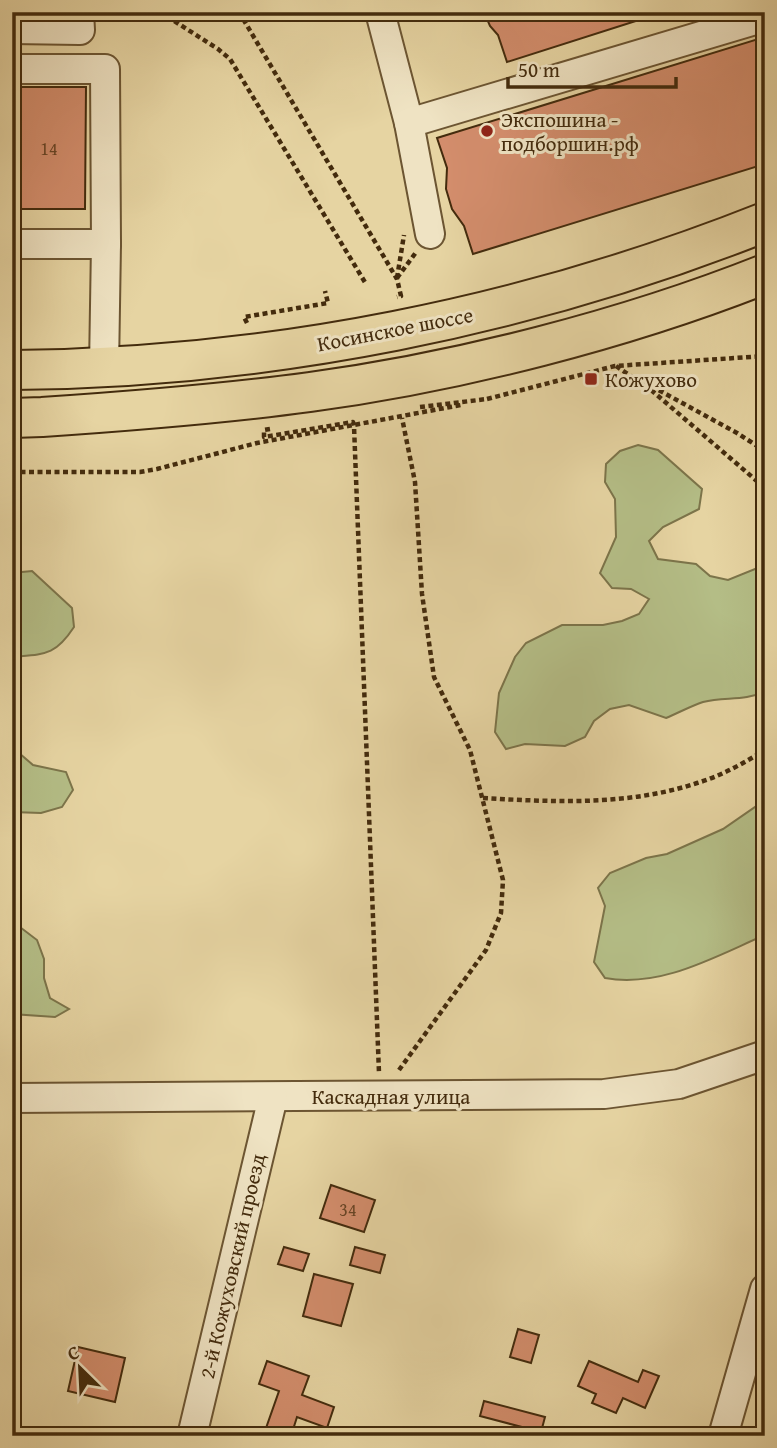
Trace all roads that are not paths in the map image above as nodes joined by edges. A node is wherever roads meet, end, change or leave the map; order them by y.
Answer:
1 (79, 12) edge
2 (380, 12) edge
3 (765, 16) edge
4 (12, 29) edge
5 (12, 69) edge
6 (409, 123) junction
7 (765, 222) edge
8 (430, 234) road end
9 (12, 244) edge
10 (106, 244) junction
11 (765, 274) edge
12 (104, 368) junction
13 (12, 370) edge
14 (12, 418) edge
15 (765, 1055) edge
16 (273, 1097) junction
17 (12, 1098) edge
18 (765, 1289) edge
19 (192, 1436) edge
20 (723, 1436) edge

1 - 4 street
2 - 6 street
3 - 6 street
5 - 10 street
6 - 8 street
7 - 12 highway, Косинское шоссе
9 - 10 street
10 - 12 street
11 - 14 highway
12 - 13 highway, Косинское шоссе
15 - 16 street, Каскадная улица
16 - 17 street, Каскадная улица
16 - 19 street, 2-й Кожуховский проезд
18 - 20 street

